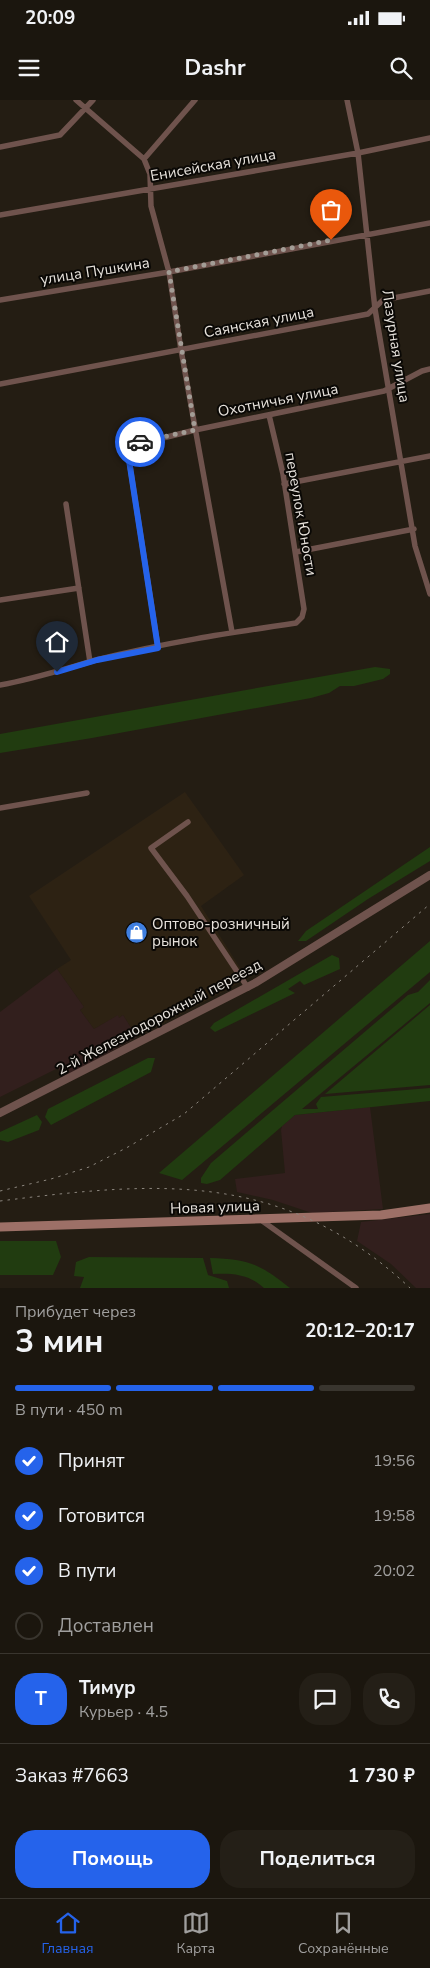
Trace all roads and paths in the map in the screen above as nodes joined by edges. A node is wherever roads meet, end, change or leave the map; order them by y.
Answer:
1 (76, 100) edge
2 (92, 100) edge
3 (195, 100) edge
4 (347, 100) edge
5 (86, 108) junction
6 (430, 138) edge
7 (0, 147) edge
8 (358, 153) junction
9 (144, 159) junction
10 (150, 188) junction
11 (0, 215) edge
12 (430, 223) edge
13 (367, 233) junction
14 (169, 272) junction
15 (430, 291) edge
16 (0, 300) edge
17 (375, 309) junction
18 (181, 350) junction
19 (430, 369) edge
20 (0, 384) edge
21 (390, 389) junction
22 (269, 415) junction
23 (195, 430) junction
24 (430, 456) edge
25 (402, 461) junction
26 (284, 484) junction
27 (66, 504) dead end
28 (414, 529) junction
29 (296, 552) junction
30 (79, 588) junction
31 (430, 594) edge
32 (0, 600) edge
33 (232, 632) junction
34 (158, 648) junction
35 (90, 662) junction
36 (0, 685) edge
37 (87, 793) dead end
38 (0, 808) edge
39 (188, 822) dead end
40 (430, 874) edge
41 (248, 988) junction
42 (0, 1114) edge
43 (430, 1208) edge
44 (261, 1220) junction
45 (0, 1228) edge
46 (356, 1288) edge

1 - 5 street
2 - 5 street
3 - 9 street
4 - 8 street, Лазурная улица
5 - 7 street
5 - 9 street
6 - 8 street, Енисейская улица
8 - 10 street, Енисейская улица
8 - 13 street, Лазурная улица
9 - 10 street
10 - 11 street, Енисейская улица
10 - 14 street
12 - 13 street, улица Пушкина
13 - 14 street, улица Пушкина
13 - 17 street, Лазурная улица
14 - 16 street, улица Пушкина
14 - 18 street
15 - 17 street, Саянская улица
17 - 18 street, Саянская улица
17 - 21 street, Лазурная улица
18 - 20 street, Саянская улица
18 - 23 street
19 - 21 street, Охотничья улица
21 - 22 street, Охотничья улица
21 - 25 street, Лазурная улица
22 - 23 street, Охотничья улица
22 - 26 street, переулок Юности
23 - 33 street
23 - 34 street, Охотничья улица
24 - 25 street
25 - 26 street
25 - 28 street, Лазурная улица
26 - 29 street, переулок Юности
27 - 30 street
28 - 29 street
28 - 31 street, Лазурная улица
29 - 33 street, переулок Юности
30 - 32 street
30 - 35 street
33 - 34 street
34 - 35 street
35 - 36 street
37 - 38 street
39 - 41 street
40 - 41 street, 2-й Железнодорожный переезд
41 - 42 street, 2-й Железнодорожный переезд
43 - 44 main road, Новая улица
44 - 45 main road, Новая улица
44 - 46 street

